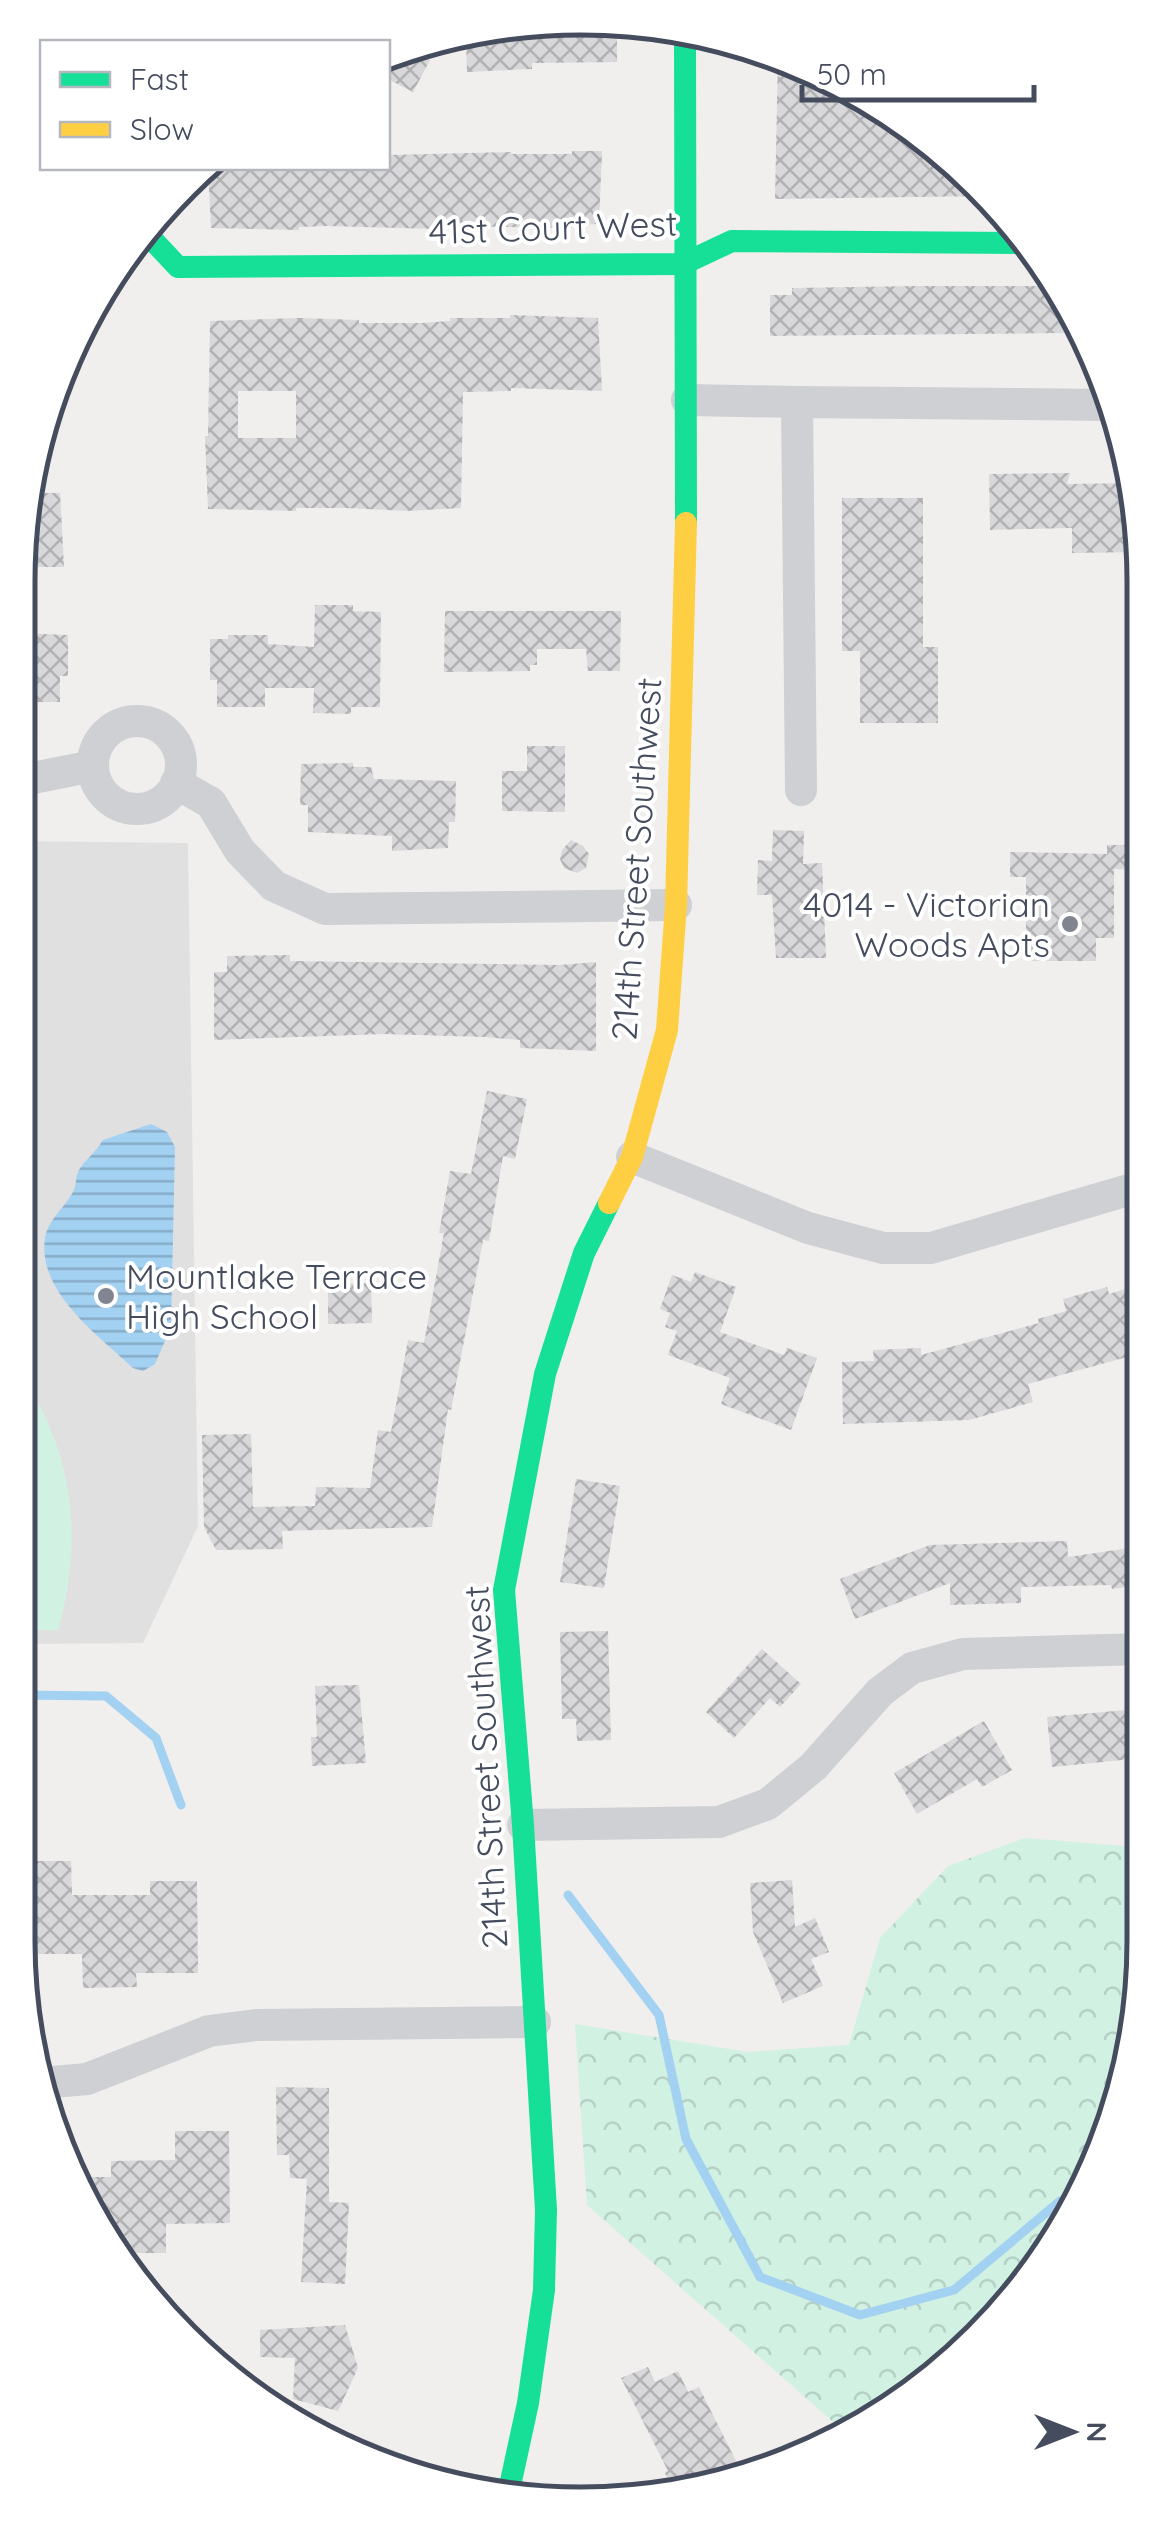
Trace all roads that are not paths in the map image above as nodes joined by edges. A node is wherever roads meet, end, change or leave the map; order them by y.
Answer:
1 (685, 45) edge
2 (154, 241) edge
3 (1009, 243) edge
4 (683, 264) junction
5 (687, 400) junction
6 (796, 402) junction
7 (1098, 404) edge
8 (93, 766) junction
9 (35, 778) edge
10 (176, 783) junction
11 (801, 790) dead end
12 (676, 906) junction
13 (632, 1157) junction
14 (1127, 1190) edge
15 (1127, 1649) edge
16 (523, 1825) junction
17 (535, 2022) junction
18 (54, 2081) edge
19 (511, 2482) edge

1 - 4 street, 214th Street Southwest
2 - 4 street, 41st Court West
3 - 4 street, 41st Court West
4 - 5 street, 214th Street Southwest
5 - 6 street
5 - 12 street, 214th Street Southwest
6 - 7 street
6 - 11 street
8 - 9 street
8 - 10 street
8 - 10 street
10 - 12 street
12 - 13 street, 214th Street Southwest
13 - 14 street
13 - 16 street, 214th Street Southwest
15 - 16 street
16 - 17 street, 214th Street Southwest
17 - 18 street
17 - 19 street, 214th Street Southwest

